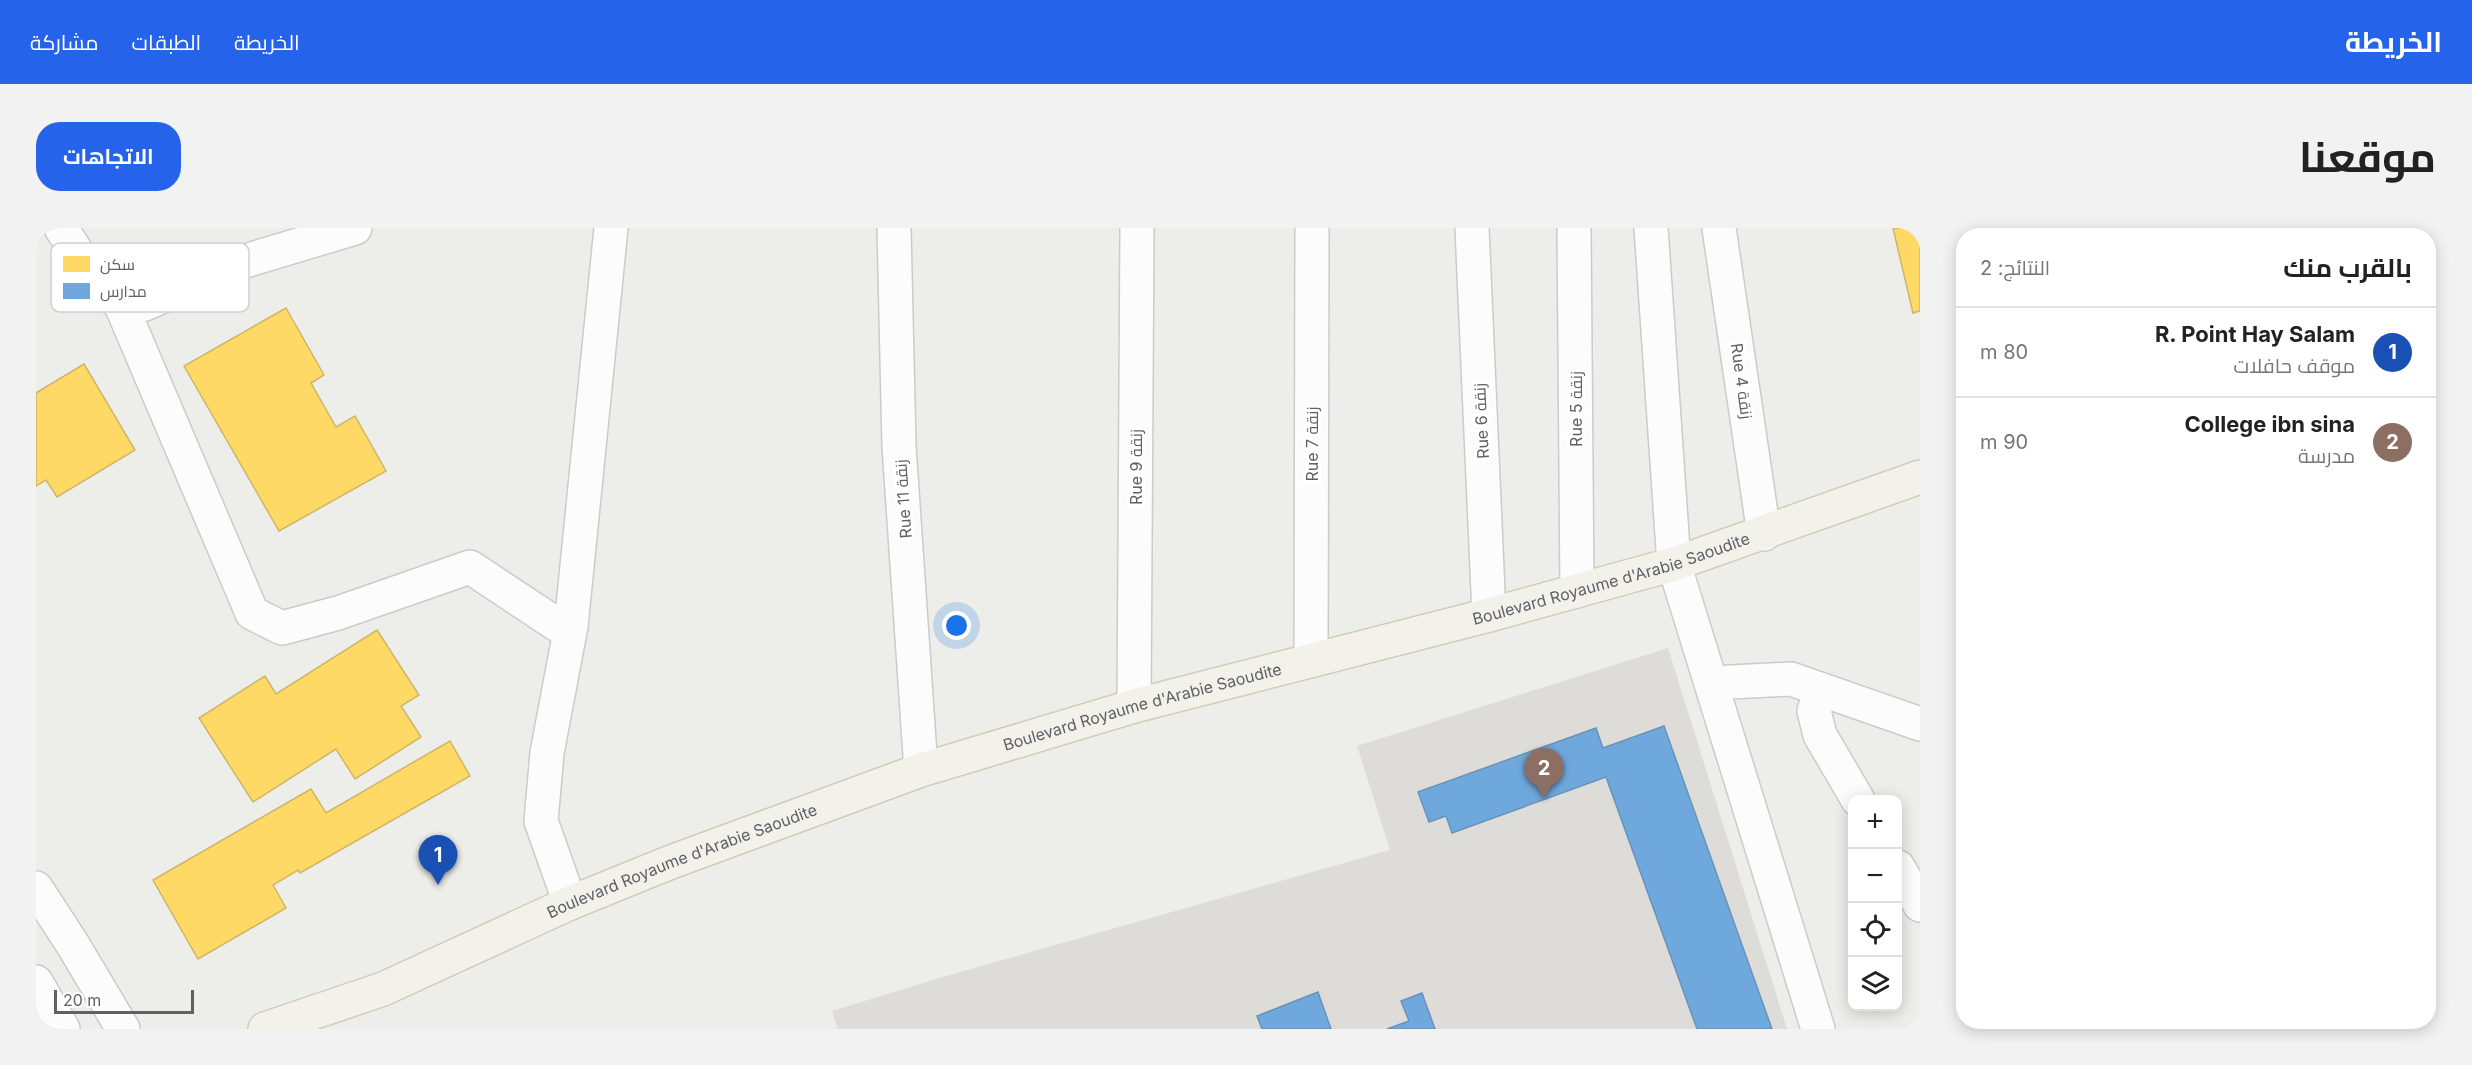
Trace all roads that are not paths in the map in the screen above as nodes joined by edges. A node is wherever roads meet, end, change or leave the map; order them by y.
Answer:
1 (61, 228) edge
2 (355, 228) edge
3 (610, 228) edge
4 (894, 228) edge
5 (1137, 228) edge
6 (1312, 228) edge
7 (1472, 228) edge
8 (1574, 228) edge
9 (1651, 228) edge
10 (1719, 228) edge
11 (71, 243) edge
12 (249, 260) edge
13 (124, 312) edge
14 (1920, 477) edge
15 (1764, 534) junction
16 (1674, 564) junction
17 (1577, 591) junction
18 (1489, 615) junction
19 (571, 626) junction
20 (1311, 660) junction
21 (1711, 683) junction
22 (1821, 690) junction
23 (1134, 706) junction
24 (1920, 724) edge
25 (921, 770) junction
26 (1855, 795) edge
27 (1902, 874) edge
28 (36, 888) edge
29 (570, 903) junction
30 (1920, 905) edge
31 (36, 982) edge
32 (383, 989) junction
33 (63, 1029) edge
34 (123, 1029) edge
35 (265, 1029) edge
36 (327, 1029) edge
37 (1818, 1029) edge

1 - 11 street
2 - 12 street
3 - 19 street
4 - 25 street, Rue 11 زنقة
5 - 23 street, Rue 9 زنقة
6 - 20 street, Rue 7 زنقة
7 - 18 street, Rue 6 زنقة
8 - 17 street, Rue 5 زنقة
9 - 16 street
10 - 15 street, Rue 4 زنقة
13 - 19 street
14 - 15 main road, Boulevard Royaume d'Arabie Saoudite
15 - 16 main road, Boulevard Royaume d'Arabie Saoudite
16 - 17 main road, Boulevard Royaume d'Arabie Saoudite
16 - 21 street
17 - 18 main road, Boulevard Royaume d'Arabie Saoudite
18 - 20 main road, Boulevard Royaume d'Arabie Saoudite
19 - 29 street
20 - 23 main road, Boulevard Royaume d'Arabie Saoudite
21 - 22 street
21 - 37 street
22 - 24 street
22 - 26 street
23 - 25 main road, Boulevard Royaume d'Arabie Saoudite
25 - 29 main road, Boulevard Royaume d'Arabie Saoudite
27 - 30 street
28 - 34 street
29 - 32 main road, Boulevard Royaume d'Arabie Saoudite
31 - 33 street
32 - 35 main road, Boulevard Royaume d'Arabie Saoudite
32 - 36 main road, Boulevard Royaume d'Arabie Saoudite

